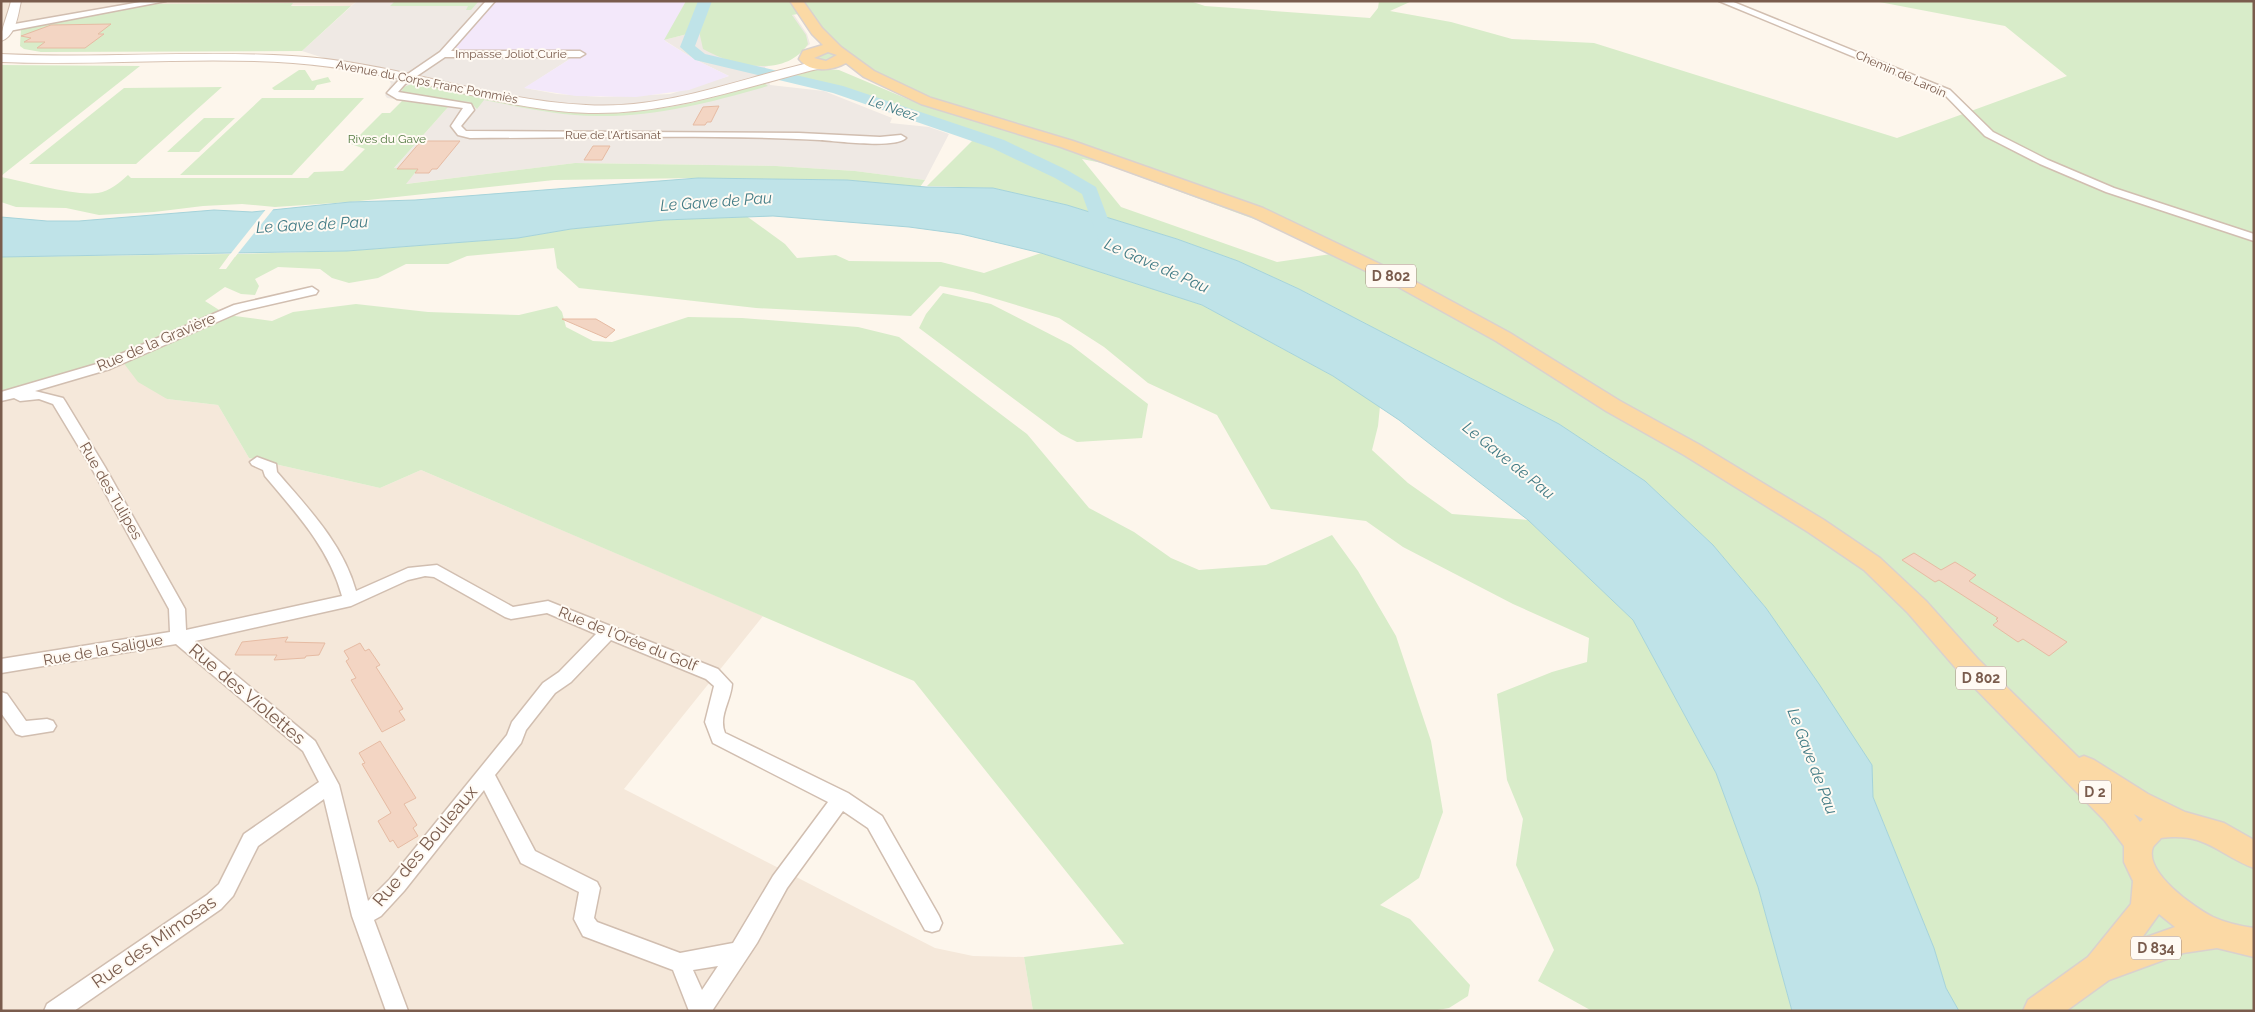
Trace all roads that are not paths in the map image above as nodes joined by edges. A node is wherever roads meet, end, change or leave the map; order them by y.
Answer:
1 (16, 1) edge
2 (118, 1) edge
3 (162, 1) edge
4 (491, 1) edge
5 (796, 1) edge
6 (1723, 1) edge
7 (817, 31) junction
8 (5, 32) edge
9 (1, 51) edge
10 (840, 52) junction
11 (443, 54) junction
12 (580, 54) dead end
13 (1, 58) edge
14 (816, 59) junction
15 (869, 74) junction
16 (411, 75) junction
17 (901, 138) dead end
18 (2254, 238) edge
19 (312, 292) dead end
20 (1, 398) edge
21 (257, 462) dead end
22 (350, 600) junction
23 (609, 631) junction
24 (178, 636) junction
25 (1, 666) edge
26 (1, 699) edge
27 (47, 726) dead end
28 (2049, 745) junction
29 (485, 774) junction
30 (330, 785) junction
31 (841, 799) junction
32 (2180, 824) junction
33 (2139, 843) junction
34 (2254, 855) edge
35 (2148, 881) junction
36 (362, 916) junction
37 (932, 922) dead end
38 (2215, 934) junction
39 (2254, 943) edge
40 (744, 944) junction
41 (680, 963) junction
42 (2099, 968) junction
43 (700, 1010) edge
44 (55, 1011) edge
45 (397, 1011) edge
46 (2039, 1011) edge

1 - 8 street
2 - 8 street
3 - 8 street
4 - 11 street
5 - 7 main road, D 802
6 - 18 street, Chemin de Laroin
7 - 10 main road, D 802
7 - 14 main road
9 - 16 main road, Avenue du Corps Franc Pommiès
10 - 14 main road
10 - 14 main road
10 - 15 main road, D 802
11 - 12 street, Impasse Joliot Curie
11 - 16 street
13 - 16 main road, Avenue du Corps Franc Pommiès
14 - 15 main road, D 802
14 - 16 main road, Avenue du Corps Franc Pommiès
15 - 28 main road, D 802
16 - 17 street, Rue de l'Artisanat
19 - 20 street, Rue de la Gravière
20 - 24 street, Rue des Tulipes
21 - 22 street
22 - 23 street, Rue de l'Orée du Golf
22 - 24 street, Rue de la Saligue
23 - 29 street
23 - 31 street, Rue de l'Orée du Golf
24 - 25 street, Rue de la Saligue
24 - 30 street, Rue des Violettes
26 - 27 street
28 - 32 main road, D 802
28 - 33 main road, D 2
29 - 36 street, Rue des Bouleaux
29 - 41 street, Rue des Bouleaux
30 - 36 street, Rue des Violettes
30 - 44 street, Rue des Mimosas
31 - 37 street
31 - 40 street
32 - 33 main road
32 - 34 main road
33 - 35 main road
35 - 38 main road
35 - 42 main road, D 834
36 - 45 street, Rue des Violettes
38 - 39 main road
38 - 42 main road, D 834
40 - 41 street
40 - 43 street
41 - 43 street
42 - 46 main road, D 834

